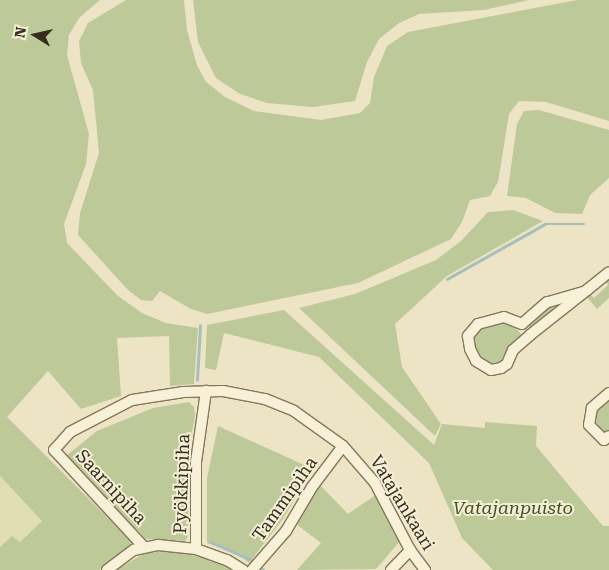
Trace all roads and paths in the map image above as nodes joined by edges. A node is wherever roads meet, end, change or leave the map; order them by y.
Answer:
1 (609, 272) edge
2 (583, 292) junction
3 (522, 324) junction
4 (530, 335) junction
5 (206, 391) junction
6 (609, 393) edge
7 (609, 436) edge
8 (344, 446) junction
9 (54, 450) joint
10 (143, 546) junction
11 (196, 549) junction
12 (410, 550) junction
13 (107, 570) edge
14 (243, 570) edge
15 (252, 570) edge
16 (391, 570) edge
17 (425, 570) edge

1 - 2 street
2 - 3 street
2 - 4 street
3 - 4 street
3 - 4 street
5 - 8 street, Vatajankaari
5 - 9 street, Vatajankaari
5 - 11 street, Pyökkipiha
6 - 7 street
8 - 12 street, Vatajankaari
8 - 15 street, Tammipiha
9 - 10 street, Saarnipiha
10 - 11 street
10 - 13 street
11 - 14 street
12 - 16 street
12 - 17 street, Vatajankaari

